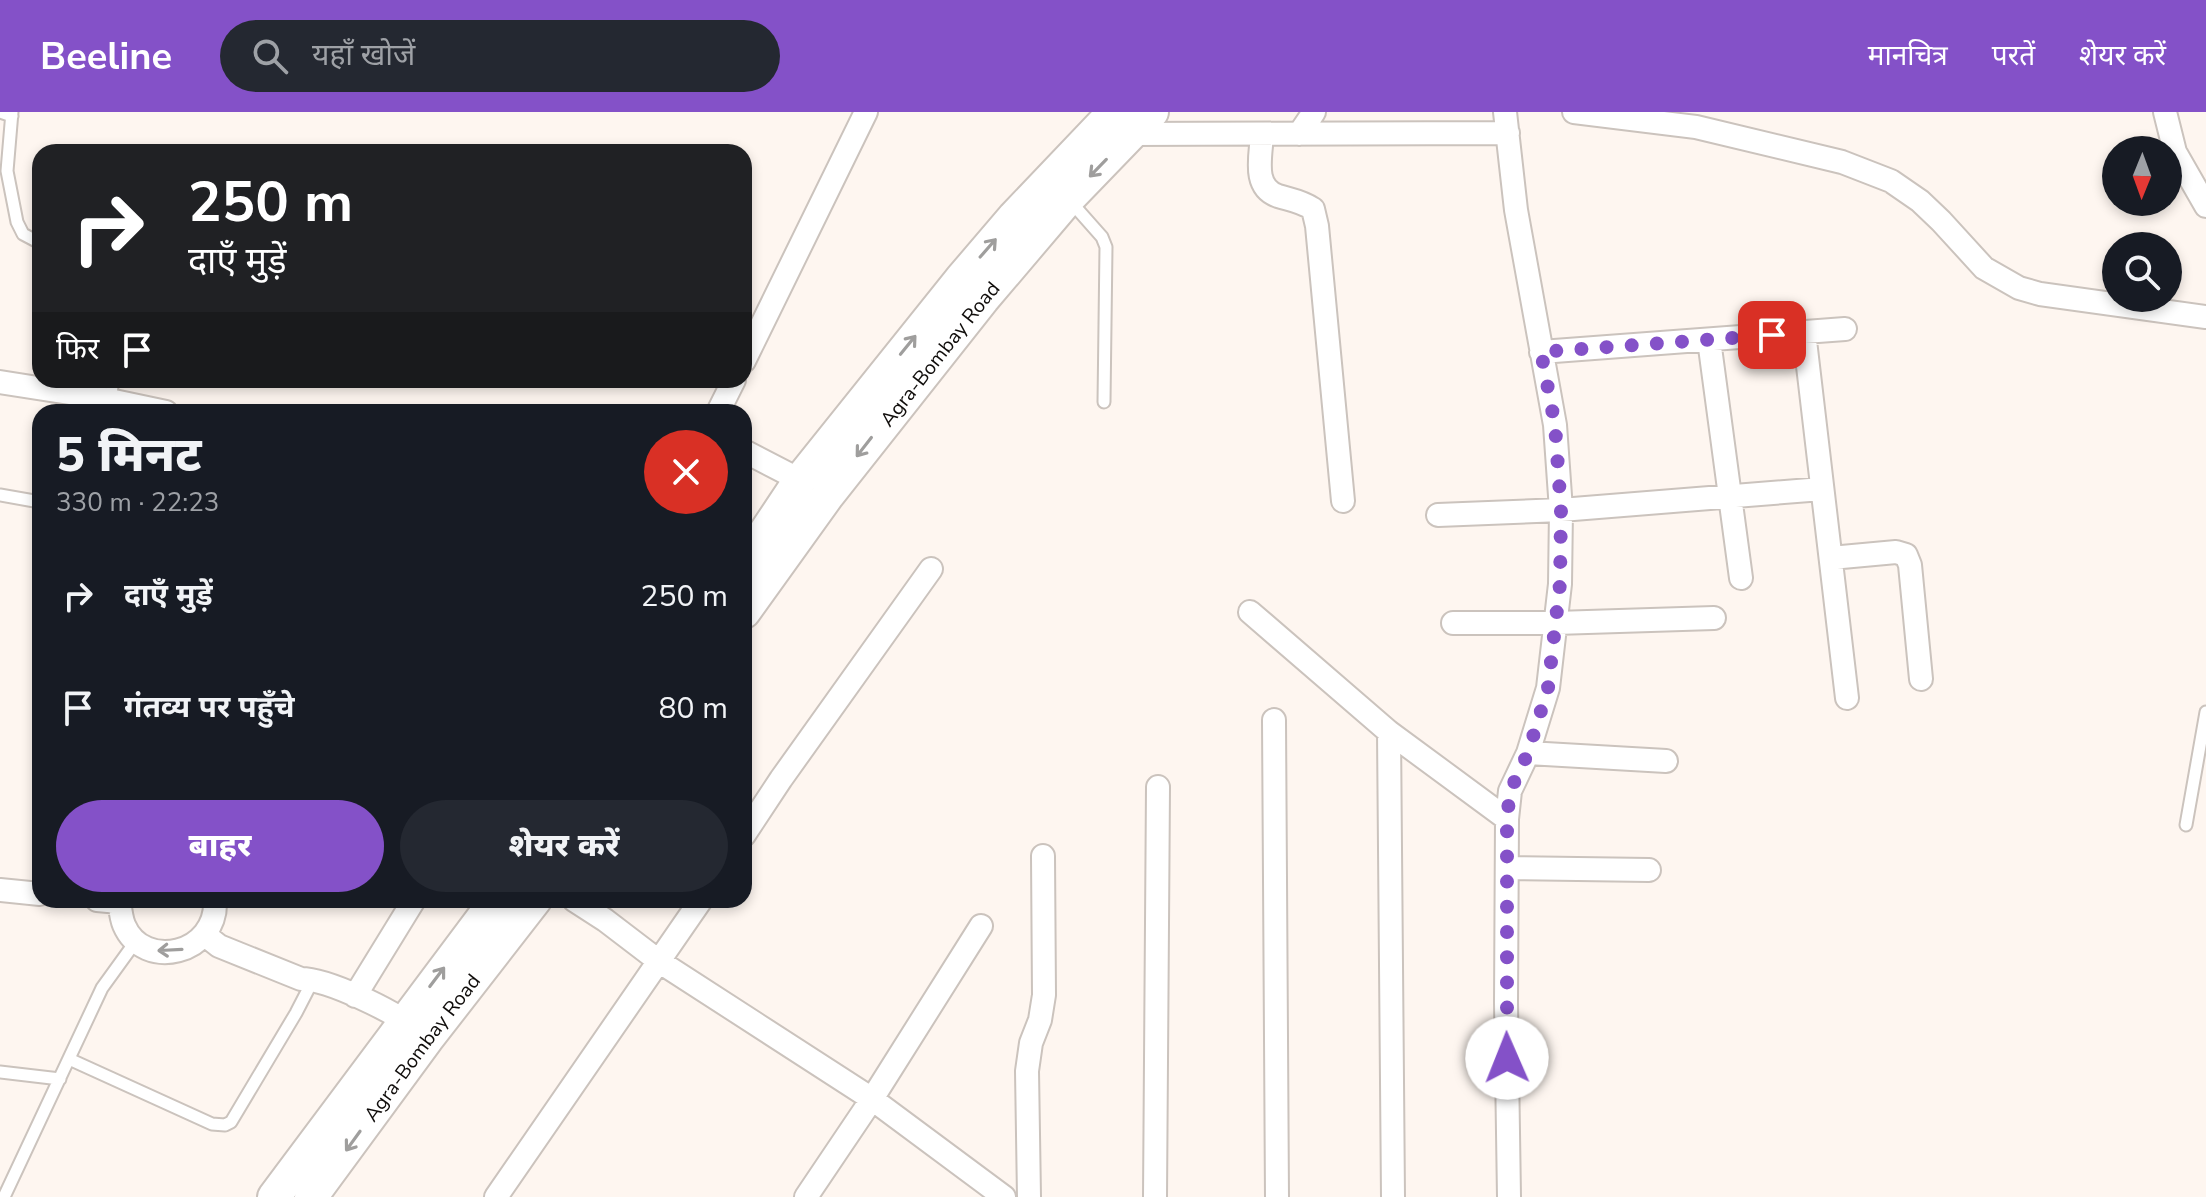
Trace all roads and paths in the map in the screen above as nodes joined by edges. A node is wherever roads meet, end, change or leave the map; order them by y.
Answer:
1 (866, 112) edge
2 (1314, 112) edge
3 (1574, 112) edge
4 (2165, 112) edge
5 (8, 113) edge
6 (1640, 116) edge
7 (1132, 119) edge
8 (1506, 122) edge
9 (1262, 134) junction
10 (1299, 134) junction
11 (2203, 197) edge
12 (1068, 199) junction
13 (1025, 227) junction
14 (32, 239) edge
15 (972, 289) junction
16 (2206, 317) edge
17 (1845, 329) dead end
18 (1804, 332) junction
19 (1709, 340) junction
20 (752, 345) edge
21 (1541, 352) junction
22 (0, 382) edge
23 (32, 384) edge
24 (84, 388) edge
25 (112, 390) edge
26 (1104, 402) dead end
27 (146, 404) edge
28 (752, 455) edge
29 (800, 480) junction
30 (1822, 489) junction
31 (0, 495) edge
32 (1729, 496) junction
33 (32, 501) edge
34 (1343, 501) dead end
35 (1561, 510) junction
36 (1438, 515) dead end
37 (752, 552) edge
38 (1831, 558) junction
39 (931, 569) dead end
40 (1741, 578) dead end
41 (752, 601) edge
42 (1250, 612) dead end
43 (1714, 618) dead end
44 (1453, 623) dead end
45 (1556, 623) junction
46 (1921, 679) dead end
47 (1847, 698) dead end
48 (2206, 712) edge
49 (1274, 720) dead end
50 (1389, 732) junction
51 (1528, 753) junction
52 (1666, 761) dead end
53 (1158, 787) dead end
54 (1507, 819) junction
55 (752, 823) edge
56 (2186, 825) dead end
57 (1043, 856) dead end
58 (1507, 868) junction
59 (1649, 870) dead end
60 (0, 890) edge
61 (32, 893) edge
62 (115, 908) edge
63 (215, 908) edge
64 (409, 908) edge
65 (491, 908) edge
66 (528, 908) edge
67 (586, 908) edge
68 (694, 908) edge
69 (981, 926) dead end
70 (205, 935) junction
71 (136, 941) junction
72 (652, 955) junction
73 (313, 979) junction
74 (355, 996) junction
75 (416, 1030) junction
76 (69, 1059) junction
77 (0, 1072) edge
78 (60, 1079) junction
79 (872, 1099) junction
80 (4, 1197) edge
81 (274, 1197) edge
82 (311, 1197) edge
83 (496, 1197) edge
84 (806, 1197) edge
85 (1004, 1197) edge
86 (1029, 1197) edge
87 (1155, 1197) edge
88 (1277, 1197) edge
89 (1393, 1197) edge
90 (1509, 1197) edge

1 - 20 street
2 - 10 street
3 - 6 street
4 - 11 street
5 - 14 lane
6 - 16 street
7 - 9 street
7 -> 12 main road, Agra-Bombay Road
7 - 13 main road, Agra-Bombay Road
8 - 10 street
8 - 21 street
9 - 10 street
9 - 34 street
12 - 13 main road, Agra-Bombay Road
12 - 26 lane
13 - 15 main road, Agra-Bombay Road
29 -> 15 main road, Agra-Bombay Road
15 -> 41 main road, Agra-Bombay Road
17 - 18 street
18 - 19 street
18 - 30 street
19 - 21 street
19 - 32 street
21 - 35 street
22 - 23 street
24 - 25 street
25 - 27 street
28 - 29 street
29 - 37 main road, Agra-Bombay Road
30 - 32 street
30 - 38 street
31 - 33 lane
32 - 35 street
32 - 40 street
35 - 36 street
35 - 45 street
38 - 46 street
38 - 47 street
39 - 55 street
42 - 50 street
43 - 45 street
44 - 45 street
45 - 51 street
48 - 56 lane
49 - 88 street
50 - 54 street
50 - 89 street
51 - 52 street
51 - 54 street
53 - 87 street
54 - 58 street
57 - 86 street
58 - 59 street
58 - 90 street
60 - 61 street
62 - 71 street
63 - 70 street
64 - 74 street
75 -> 65 main road, Agra-Bombay Road
66 - 75 main road, Agra-Bombay Road
67 - 72 street
68 - 72 street
69 - 79 street
70 -> 71 street
70 - 73 street
71 - 76 lane
72 - 79 street
72 - 83 street
73 - 74 street
73 - 76 lane
74 - 75 street
75 - 81 main road, Agra-Bombay Road
75 -> 82 main road, Agra-Bombay Road
76 - 78 lane
77 - 78 lane
78 - 80 lane
79 - 84 street
79 - 85 street

